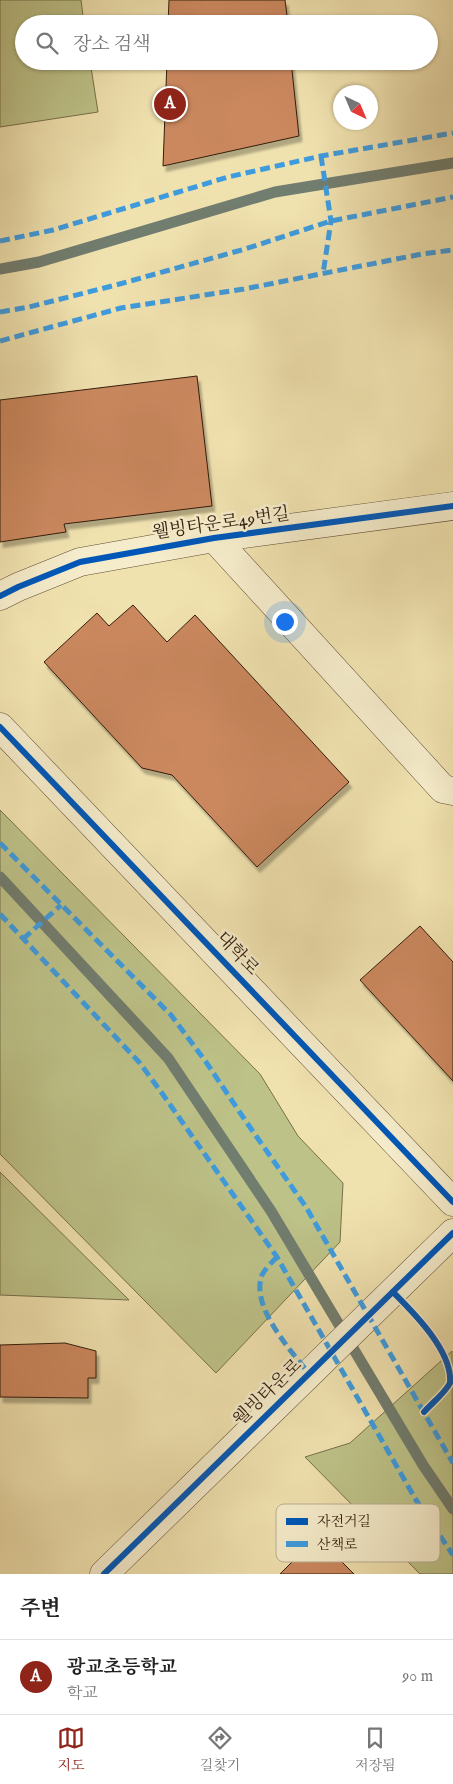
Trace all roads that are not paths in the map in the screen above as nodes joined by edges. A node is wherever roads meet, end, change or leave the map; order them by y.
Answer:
1 (453, 506) edge
2 (214, 538) junction
3 (0, 596) edge
4 (0, 727) edge
5 (453, 791) edge
6 (453, 1202) edge
7 (453, 1233) edge
8 (104, 1574) edge

1 - 2 street, 웰빙타운로49번길
2 - 3 street, 웰빙타운로49번길
2 - 5 street, 웰빙타운로49번길
4 - 6 street, 대학로
7 - 8 street, 웰빙타운로

